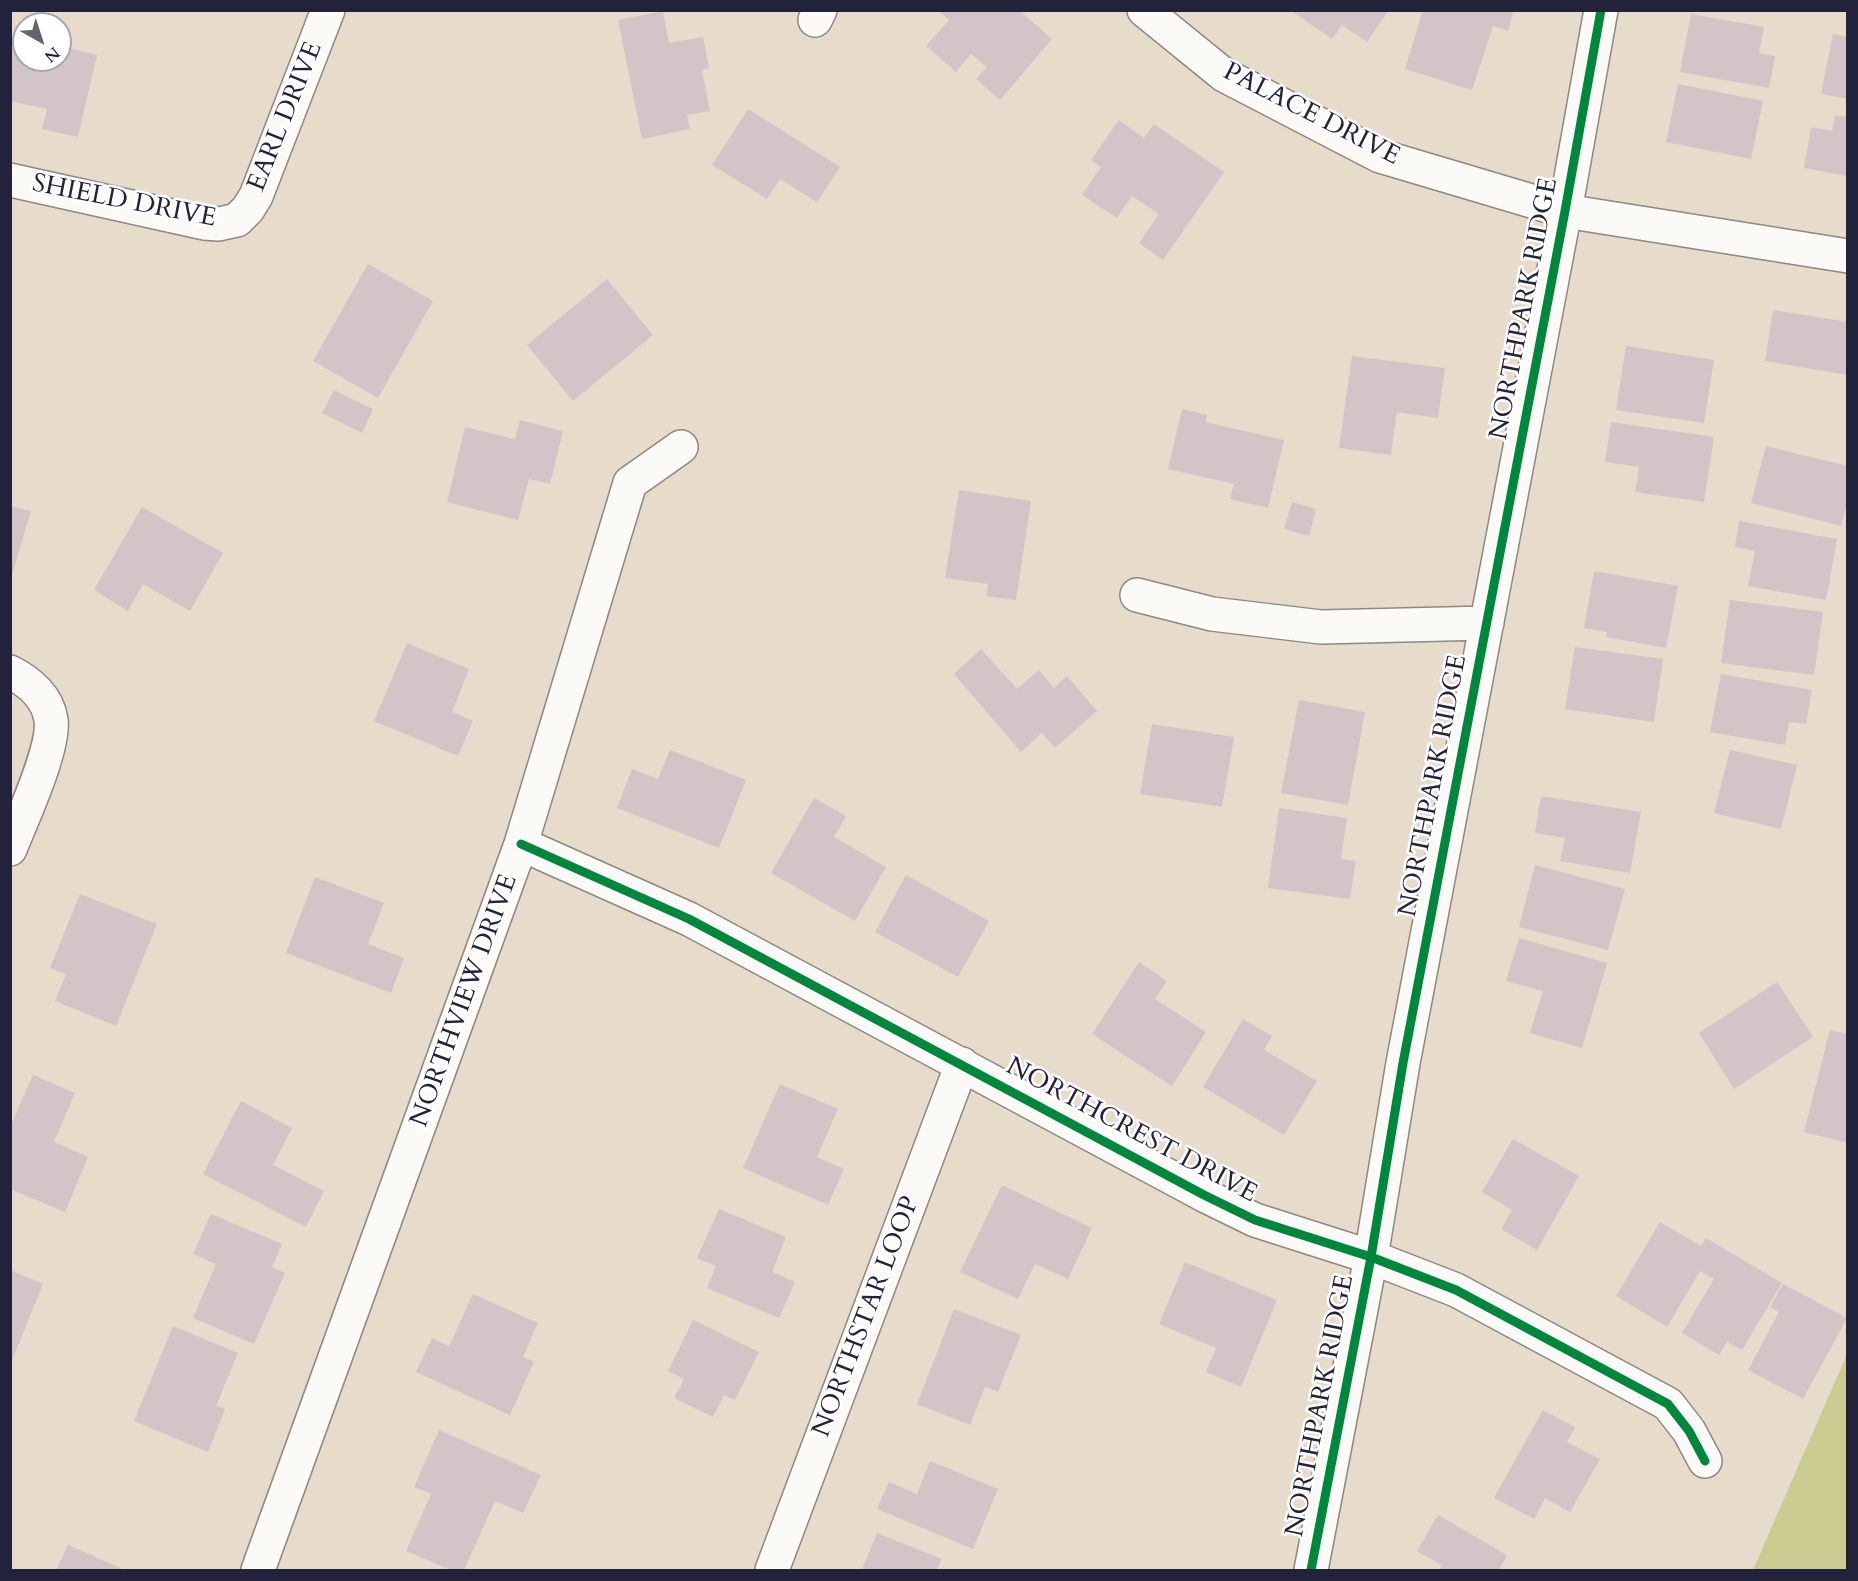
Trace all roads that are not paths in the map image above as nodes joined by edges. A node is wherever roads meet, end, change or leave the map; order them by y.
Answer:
1 (328, 10) edge
2 (1144, 10) edge
3 (1601, 10) edge
4 (10, 180) edge
5 (1565, 211) junction
6 (237, 220) joint
7 (1848, 256) edge
8 (681, 447) dead end
9 (1137, 595) dead end
10 (1487, 623) junction
11 (10, 672) edge
12 (521, 844) junction
13 (10, 849) edge
14 (962, 1064) junction
15 (1371, 1257) junction
16 (1705, 1461) dead end
17 (258, 1570) edge
18 (772, 1570) edge
19 (1311, 1570) edge

1 - 6 street, EARL DRIVE
2 - 5 street, PALACE DRIVE
3 - 5 street, NORTHPARK RIDGE
4 - 6 street, SHIELD DRIVE
5 - 7 street, PALACE DRIVE
5 - 10 street, NORTHPARK RIDGE
8 - 12 street, NORTHVIEW DRIVE
9 - 10 street
10 - 15 street, NORTHPARK RIDGE
11 - 13 street
12 - 14 street, NORTHCREST DRIVE
12 - 17 street, NORTHVIEW DRIVE
14 - 15 street, NORTHCREST DRIVE
14 - 18 street, NORTHSTAR LOOP
15 - 16 street, NORTHCREST DRIVE
15 - 19 street, NORTHPARK RIDGE

